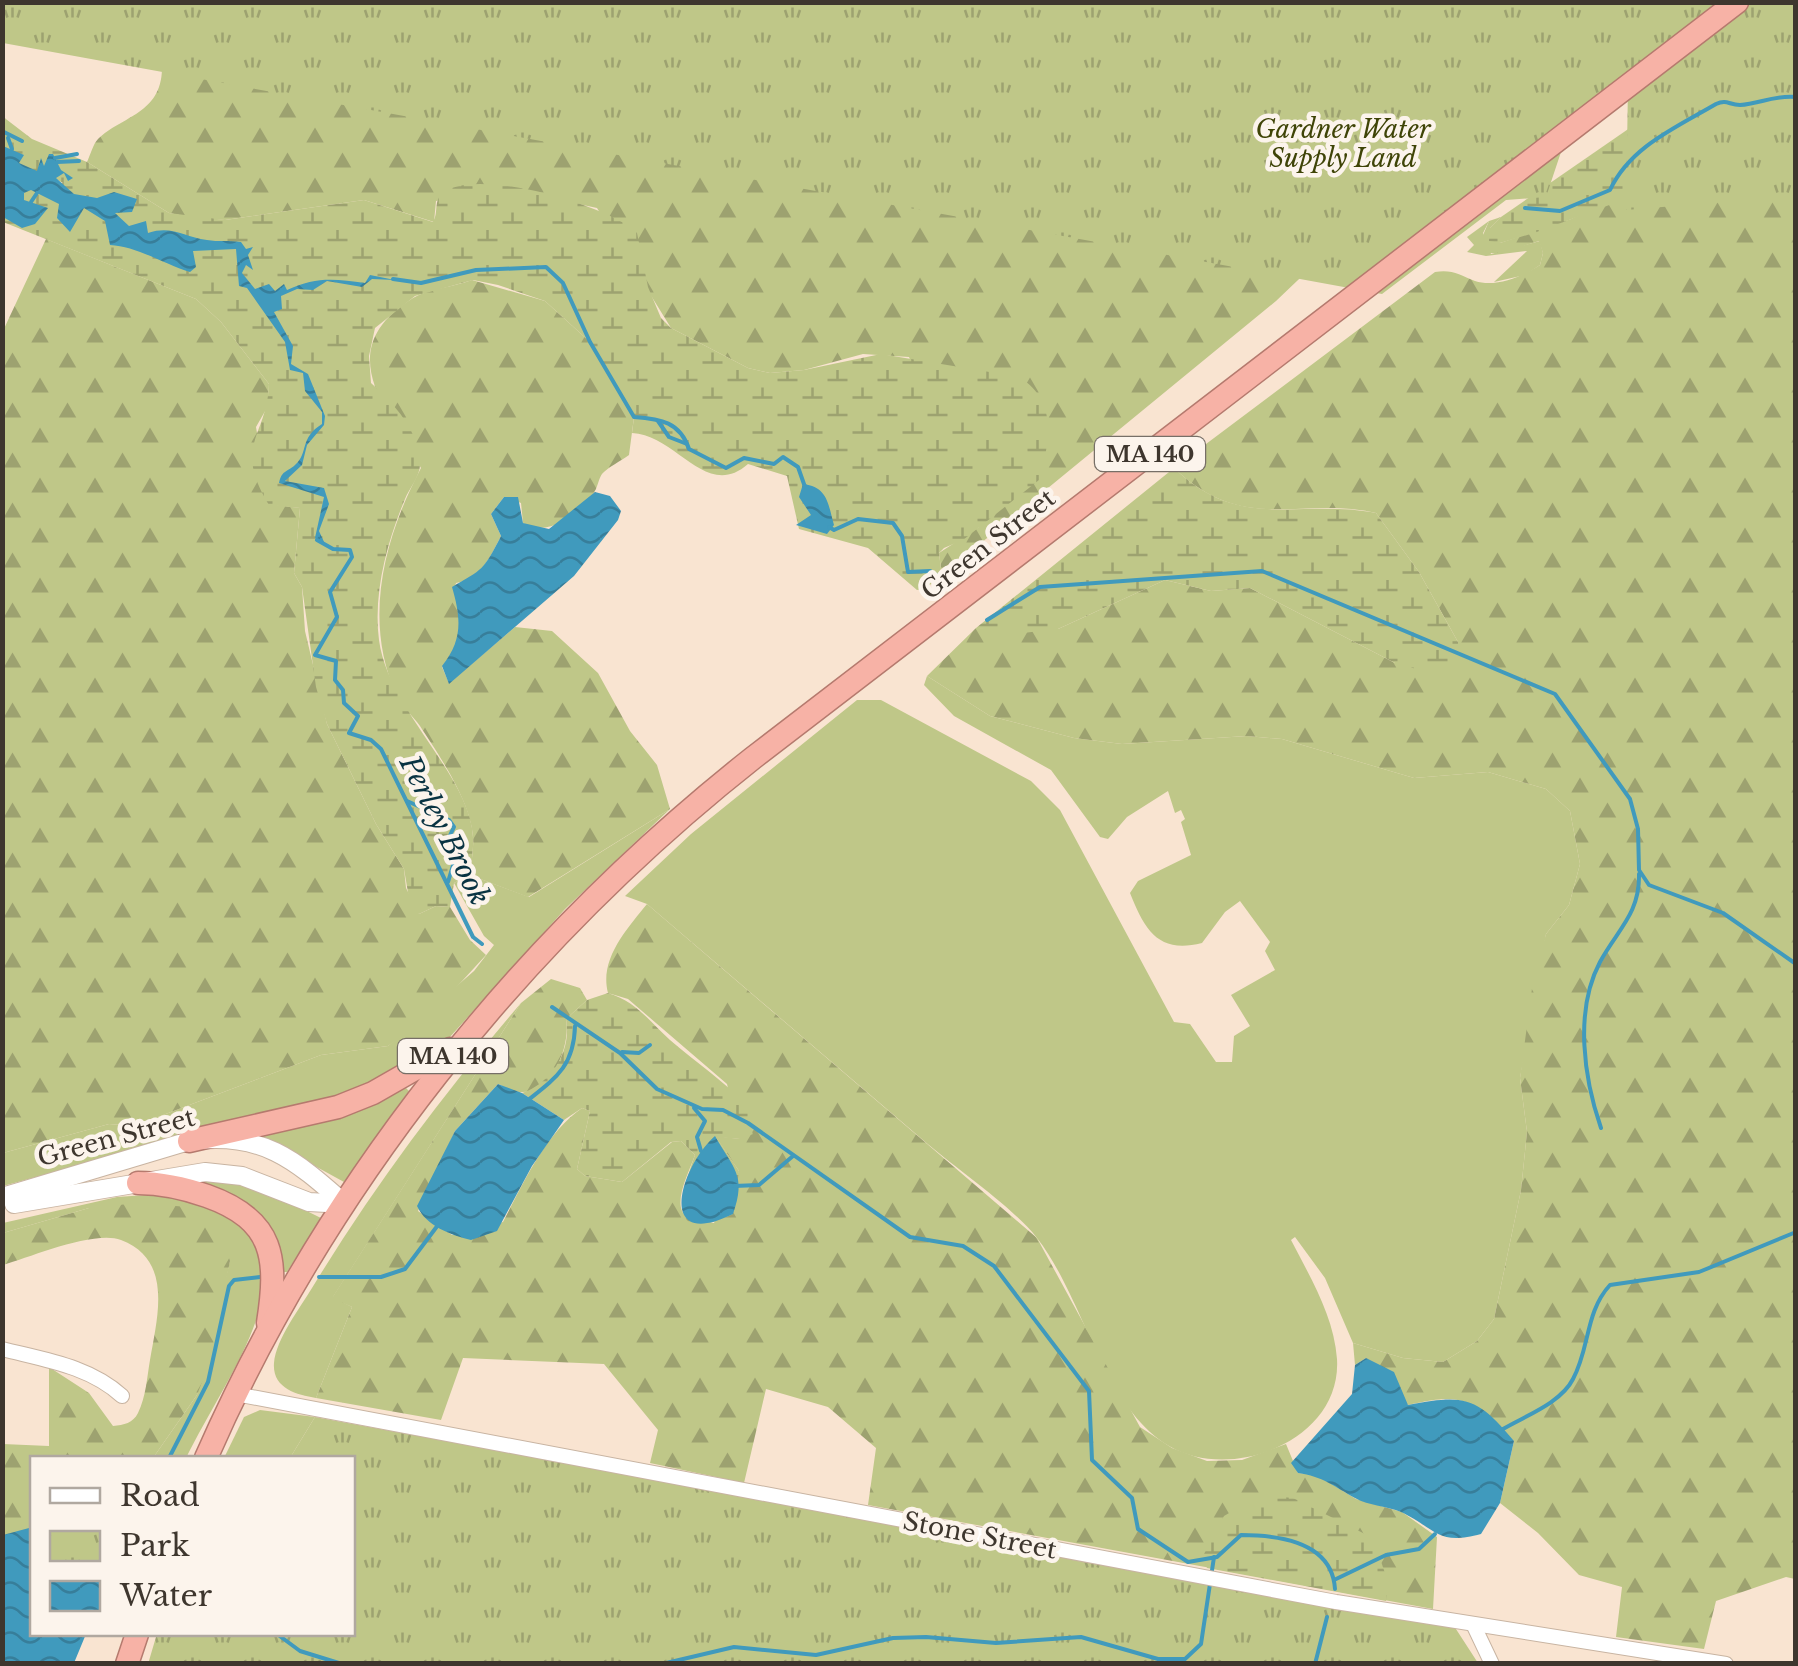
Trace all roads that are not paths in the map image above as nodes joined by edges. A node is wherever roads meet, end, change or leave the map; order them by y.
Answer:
1 (1737, 2) edge
2 (469, 1036) junction
3 (189, 1141) junction
4 (138, 1183) junction
5 (2, 1197) edge
6 (345, 1204) junction
7 (2, 1206) edge
8 (265, 1338) junction
9 (2, 1350) edge
10 (236, 1394) junction
11 (122, 1396) dead end
12 (207, 1456) edge
13 (1474, 1624) junction
14 (136, 1636) edge
15 (127, 1664) edge
16 (1492, 1664) edge
17 (1726, 1664) edge

1 - 2 highway, Green Street / MA 140
2 - 3 highway
2 - 6 highway, Green Street / MA 140
3 - 5 street, Green Street
3 - 6 street, Green Street
4 - 6 street, Green Street
4 - 7 street, Green Street
4 - 8 highway
6 - 8 highway, MA 140
8 - 10 highway, MA 140
9 - 11 street
10 - 12 highway, MA 140
10 - 13 street, Stone Street
13 - 16 street
13 - 17 street, Stone Street
14 - 15 highway

